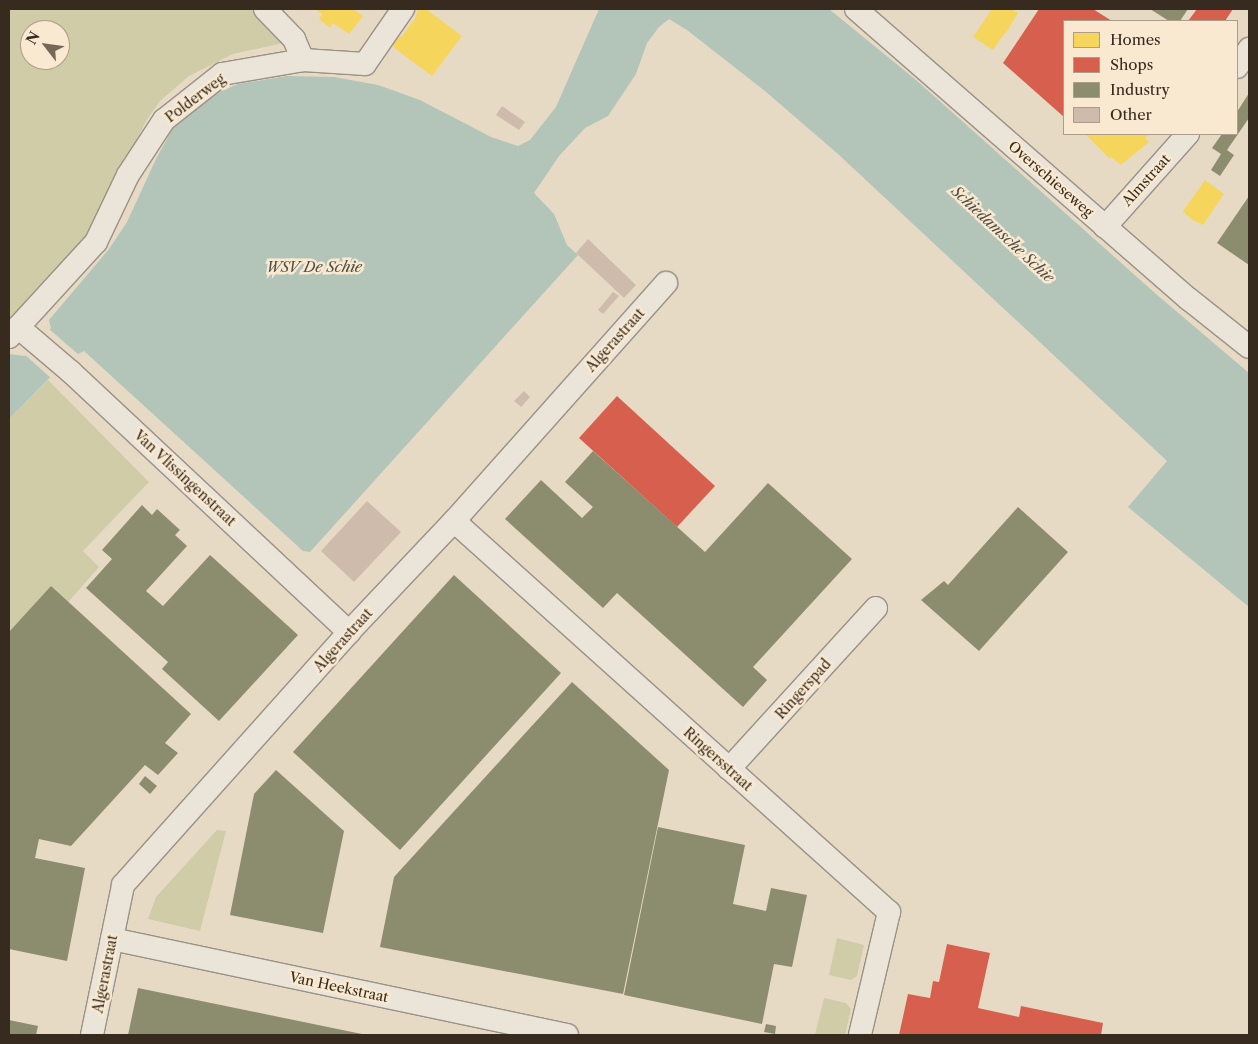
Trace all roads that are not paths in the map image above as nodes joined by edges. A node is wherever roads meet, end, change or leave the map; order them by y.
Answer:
1 (264, 9) edge
2 (402, 9) edge
3 (856, 9) edge
4 (1249, 49) edge
5 (303, 60) junction
6 (1238, 66) edge
7 (1187, 135) edge
8 (1105, 227) junction
9 (666, 283) dead end
10 (19, 334) edge
11 (1249, 347) edge
12 (454, 521) junction
13 (876, 608) dead end
14 (349, 632) junction
15 (729, 769) junction
16 (112, 939) junction
17 (92, 1035) edge
18 (567, 1035) edge
19 (860, 1035) edge

1 - 5 street
2 - 5 street, Polderweg
3 - 8 street, Overschieseweg
4 - 6 street
5 - 10 street, Polderweg
7 - 8 street, Almstraat
8 - 11 street, Overschieseweg
9 - 12 street, Algerastraat
10 - 14 street, Van Vlissingenstraat
12 - 14 street, Algerastraat
12 - 15 street, Ringersstraat
13 - 15 street, Ringerspad
14 - 16 street, Algerastraat
15 - 19 street, Ringersstraat
16 - 17 street, Algerastraat
16 - 18 street, Van Heekstraat

